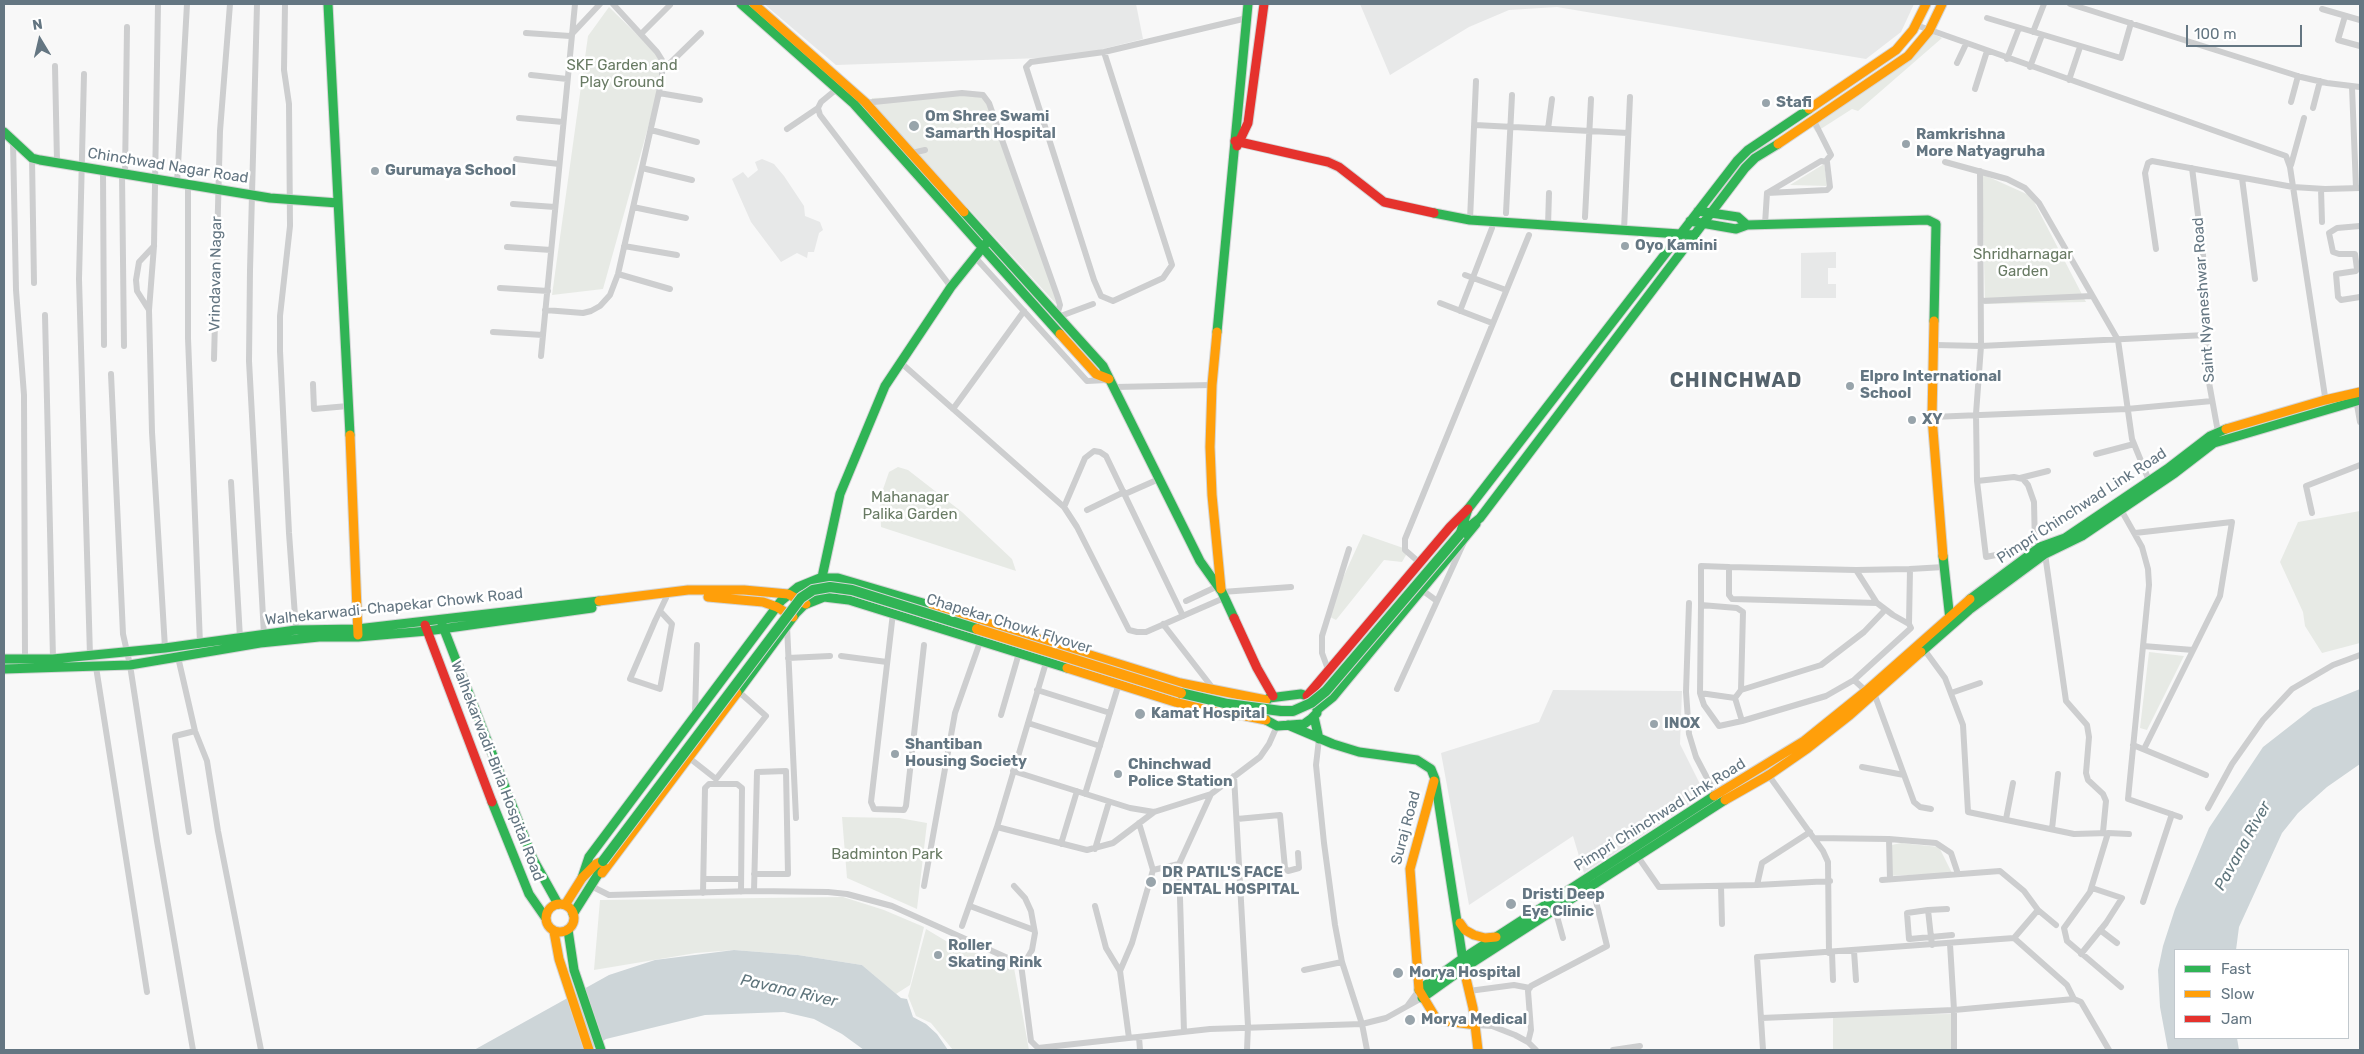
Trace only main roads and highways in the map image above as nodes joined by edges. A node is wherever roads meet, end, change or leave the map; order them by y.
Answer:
1 (328, 4) edge
2 (741, 4) edge
3 (754, 4) edge
4 (1248, 4) edge
5 (1264, 4) edge
6 (1926, 4) edge
7 (1942, 4) edge
8 (860, 103) junction
9 (4, 132) edge
10 (1236, 144) junction
11 (338, 203) junction
12 (1698, 211) junction
13 (1712, 213) junction
14 (1690, 221) junction
15 (1703, 224) junction
16 (1747, 225) junction
17 (1680, 233) junction
18 (1695, 235) junction
19 (986, 244) junction
20 (1112, 383) junction
21 (2358, 396) edge
22 (2326, 404) junction
23 (1514, 448) junction
24 (1528, 456) junction
25 (2151, 484) junction
26 (1468, 509) junction
27 (1462, 537) junction
28 (820, 578) junction
29 (1221, 592) junction
30 (788, 594) junction
31 (824, 597) junction
32 (806, 604) junction
33 (777, 607) junction
34 (423, 621) junction
35 (790, 621) junction
36 (1951, 621) junction
37 (442, 624) junction
38 (427, 632) junction
39 (318, 633) junction
40 (357, 633) junction
41 (4, 659) edge
42 (4, 669) edge
43 (1307, 696) junction
44 (1270, 698) junction
45 (1316, 713) junction
46 (1266, 720) junction
47 (1283, 726) junction
48 (1319, 739) junction
49 (1435, 779) junction
50 (1635, 853) junction
51 (603, 861) junction
52 (582, 878) junction
53 (592, 884) junction
54 (562, 905) junction
55 (573, 914) junction
56 (545, 917) junction
57 (1458, 920) junction
58 (568, 930) junction
59 (554, 932) junction
60 (1502, 939) junction
61 (1463, 964) junction
62 (1421, 994) junction
63 (1476, 1025) junction
64 (589, 1050) edge
65 (601, 1050) edge
66 (1478, 1050) edge

1 - 11 main road
2 - 8 main road
3 - 8 main road
4 - 10 main road
5 - 10 main road
6 - 12 main road
7 - 13 main road, Chapekar Chowk Flyover
8 - 19 main road
8 - 19 main road
9 - 11 main road, Chinchwad Nagar Road
10 - 17 main road
10 - 29 main road
11 - 40 main road
12 - 13 main road
12 - 14 main road
13 - 15 main road, Chapekar Chowk Flyover
13 - 16 main road
14 - 15 main road
14 - 17 main road
15 - 16 main road
15 - 18 main road, Chapekar Chowk Flyover
16 - 36 main road
17 - 18 main road
17 - 23 main road
18 - 24 main road, Chapekar Chowk Flyover
19 - 20 main road
19 - 20 main road
19 - 28 main road
20 - 29 main road
21 - 22 main road, Pimpri Chinchwad Link Road
22 - 25 main road, Pimpri Chinchwad Link Road
22 - 25 main road, Pimpri Chinchwad Link Road
23 - 24 main road
23 - 26 main road
24 - 27 main road, Chapekar Chowk Flyover
25 - 36 main road, Pimpri Chinchwad Link Road
26 - 27 main road, Chapekar Chowk Flyover
26 - 43 main road
27 - 45 main road
27 - 51 main road, Chapekar Chowk Flyover, bridge
28 - 30 main road
28 - 31 main road
28 - 44 main road
29 - 44 main road
30 - 32 main road
30 - 33 main road
30 - 37 main road, Walhekarwadi-Chapekar Chowk Road
31 - 32 main road
31 - 46 main road
32 - 35 main road
33 - 35 main road, Walhekarwadi-Chapekar Chowk Road
33 - 37 main road, Walhekarwadi-Chapekar Chowk Road
33 - 52 main road
34 - 37 main road, Walhekarwadi-Chapekar Chowk Road
34 - 38 main road, Walhekarwadi-Birla Hospital Road
34 - 40 main road, Walhekarwadi-Chapekar Chowk Road
35 - 53 main road
36 - 50 main road, Pimpri Chinchwad Link Road
37 - 38 main road, Walhekarwadi-Chapekar Chowk Road
37 - 54 main road, Walhekarwadi-Birla Hospital Road
38 - 40 main road, Walhekarwadi-Chapekar Chowk Road
38 - 56 main road, Walhekarwadi-Birla Hospital Road
39 - 40 main road, Walhekarwadi-Chapekar Chowk Road
39 - 41 main road, Walhekarwadi-Chapekar Chowk Road
39 - 42 main road, Walhekarwadi-Chapekar Chowk Road
43 - 44 main road
43 - 45 main road
44 - 46 main road
45 - 47 main road
45 - 48 main road
46 - 47 main road
47 - 48 main road
48 - 49 main road
49 - 57 main road
49 - 62 main road, Suraj Road
50 - 60 main road, Pimpri Chinchwad Link Road
50 - 60 main road, Pimpri Chinchwad Link Road
51 - 52 main road, Chapekar Chowk Flyover
51 - 53 main road, Chapekar Chowk Flyover
52 - 54 main road
53 - 55 main road
54 - 55 main road
54 - 56 main road
55 - 58 main road
56 - 59 main road
57 - 60 main road
57 - 61 main road
58 - 59 main road
58 - 65 main road
59 - 64 main road
60 - 61 main road, Pimpri Chinchwad Link Road
61 - 62 main road, Pimpri Chinchwad Link Road
61 - 63 main road
62 - 63 main road, Suraj Road
63 - 66 main road

